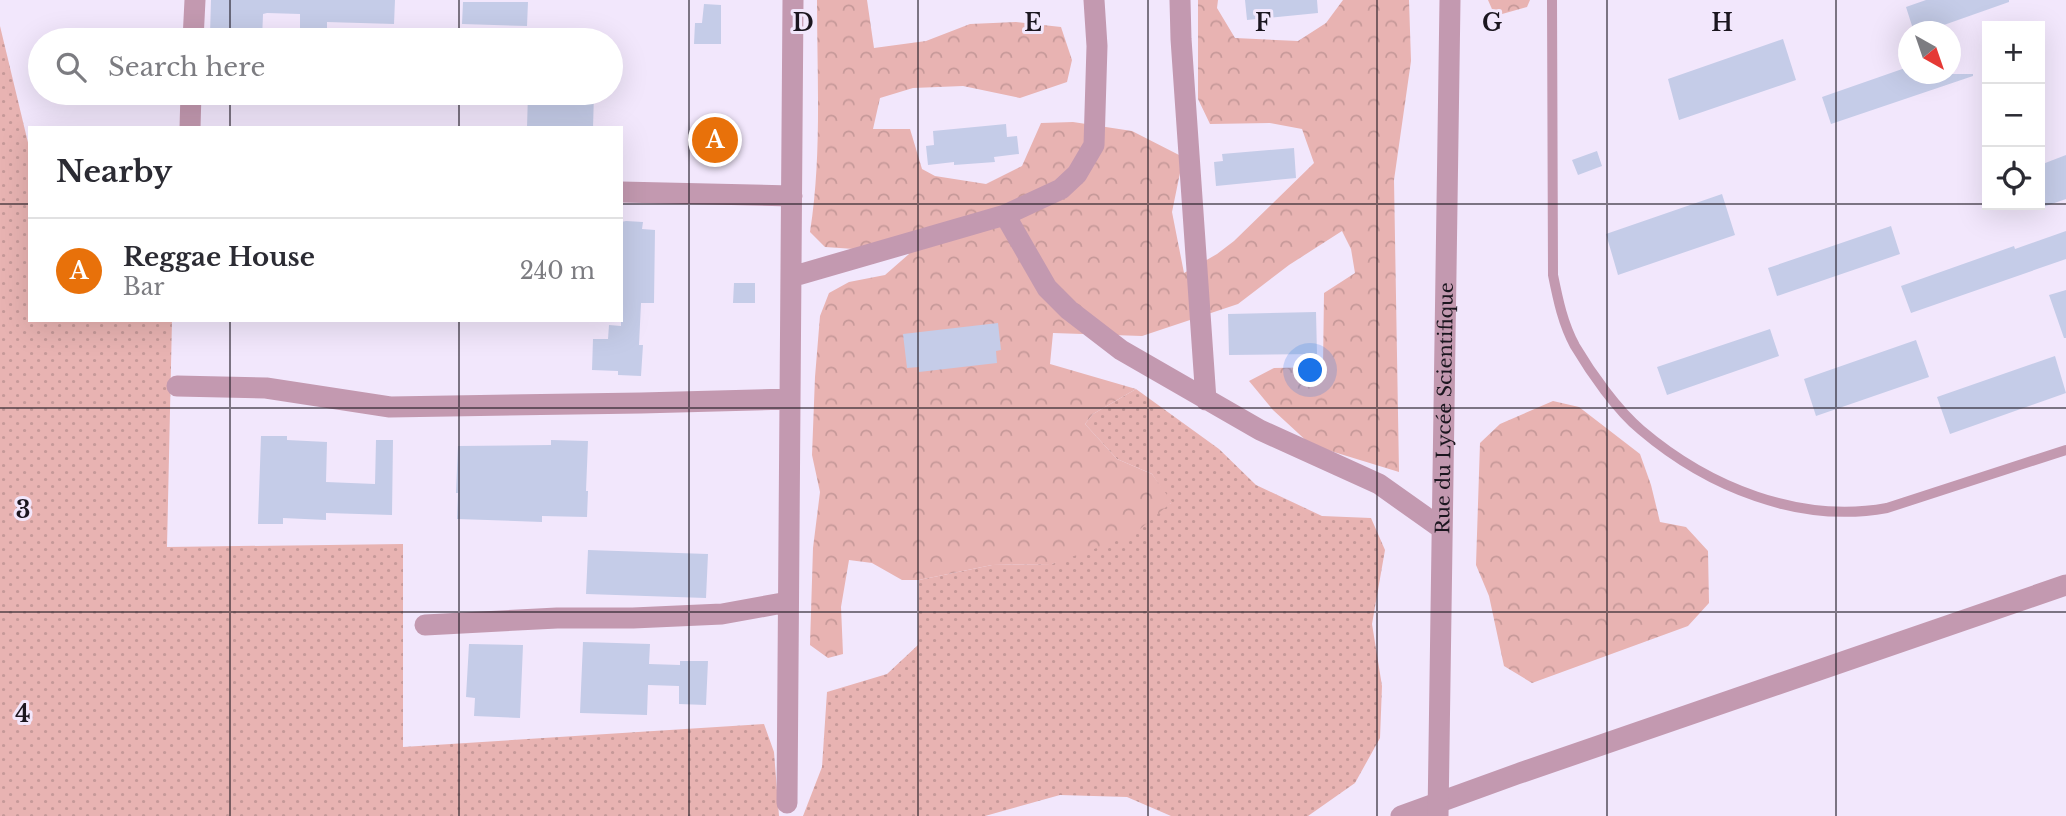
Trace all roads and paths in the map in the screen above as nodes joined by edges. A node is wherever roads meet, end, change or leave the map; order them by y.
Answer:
1 (195, 0) edge
2 (793, 0) edge
3 (1094, 0) edge
4 (1180, 0) edge
5 (1450, 0) edge
6 (1552, 0) edge
7 (194, 28) edge
8 (191, 105) edge
9 (190, 126) edge
10 (623, 192) edge
11 (792, 196) junction
12 (1005, 215) junction
13 (791, 277) junction
14 (177, 386) dead end
15 (790, 399) junction
16 (1206, 400) junction
17 (2066, 450) edge
18 (1441, 528) junction
19 (2066, 585) edge
20 (788, 602) junction
21 (425, 625) dead end
22 (787, 803) dead end
23 (1438, 809) edge
24 (1401, 816) edge

1 - 7 street
2 - 11 street
3 - 12 street
4 - 16 street
5 - 18 street, Rue du Lycée Scientifique
6 - 17 lane
8 - 9 street
10 - 11 street
11 - 13 street
12 - 13 street
12 - 16 street
13 - 15 street
14 - 15 street
15 - 20 street
16 - 18 street
18 - 23 street, Rue du Lycée Scientifique
19 - 23 street
20 - 21 street
20 - 22 street
23 - 24 street

